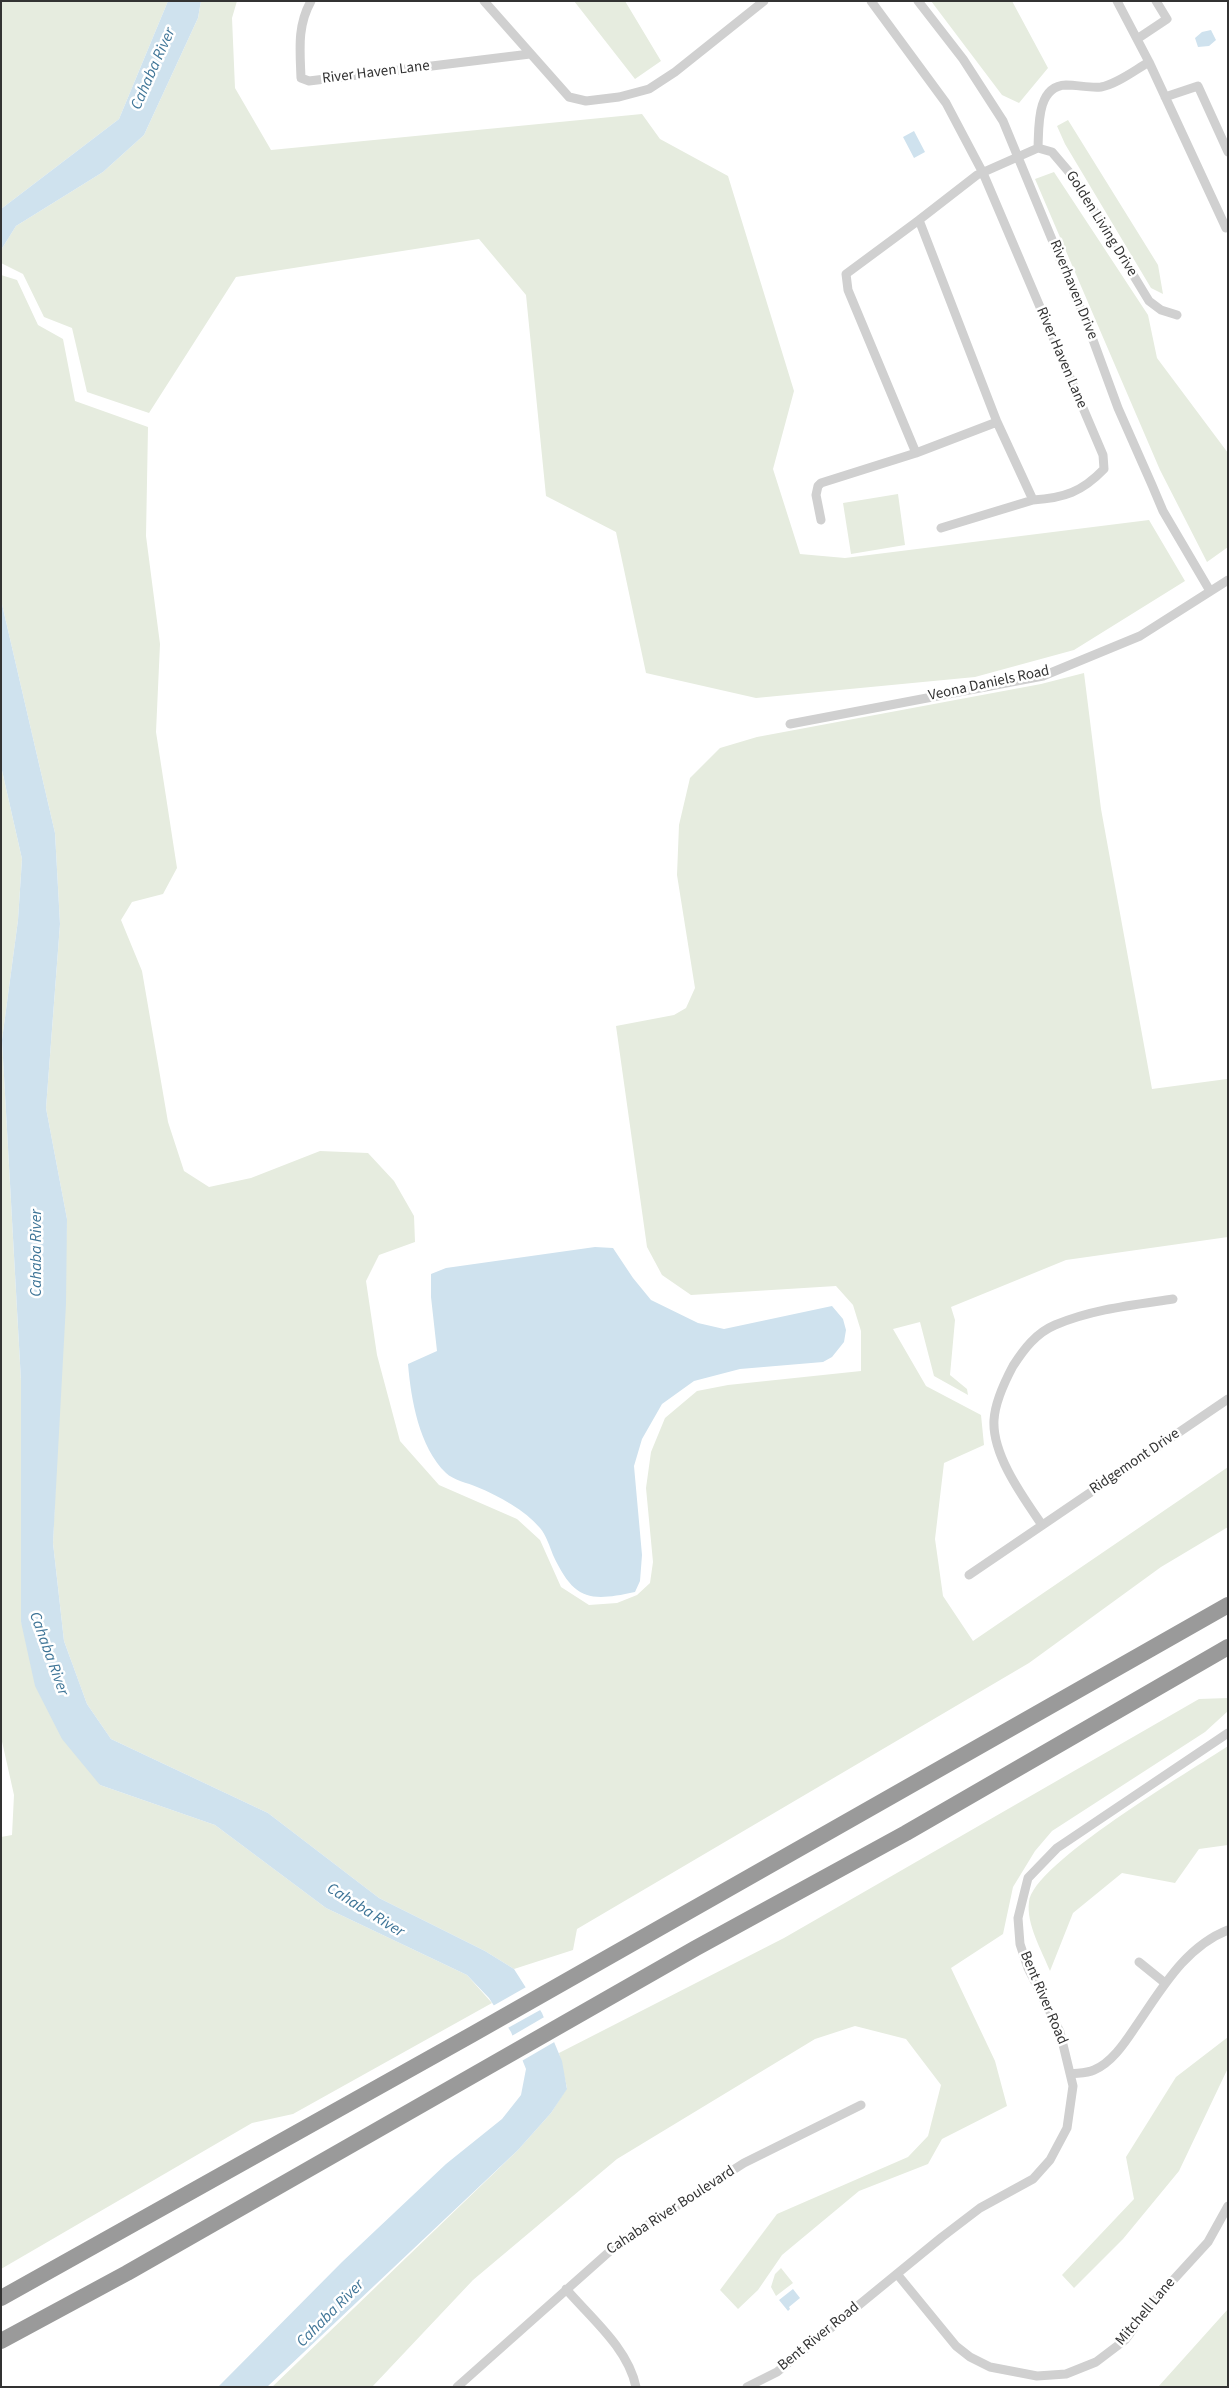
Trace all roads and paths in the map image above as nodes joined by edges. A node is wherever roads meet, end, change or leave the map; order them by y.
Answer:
1 (310, 1) edge
2 (484, 1) edge
3 (764, 1) edge
4 (871, 1) edge
5 (918, 1) edge
6 (1117, 1) edge
7 (1156, 1) edge
8 (1136, 39) junction
9 (530, 54) junction
10 (1149, 62) junction
11 (1165, 97) junction
12 (1038, 148) junction
13 (1228, 152) edge
14 (1020, 157) junction
15 (983, 173) junction
16 (919, 220) junction
17 (1228, 227) edge
18 (1177, 315) dead end
19 (997, 422) junction
20 (916, 453) junction
21 (1033, 500) junction
22 (822, 520) dead end
23 (941, 528) dead end
24 (1228, 580) edge
25 (1210, 591) junction
26 (790, 724) dead end
27 (1174, 1298) dead end
28 (1228, 1399) edge
29 (1042, 1525) junction
30 (969, 1575) dead end
31 (1228, 1605) edge
32 (1228, 1647) edge
33 (1228, 1733) edge
34 (1228, 1930) edge
35 (1139, 1962) dead end
36 (1165, 1983) junction
37 (1072, 2074) junction
38 (861, 2105) dead end
39 (1228, 2206) edge
40 (897, 2274) junction
41 (566, 2289) junction
42 (1, 2298) edge
43 (1, 2341) edge
44 (758, 2385) edge
45 (457, 2387) edge
46 (636, 2387) edge
47 (747, 2387) edge

1 - 9 street, River Haven Lane
2 - 9 street
3 - 9 street
4 - 15 street, River Haven Lane
5 - 14 street, Riverhaven Drive
6 - 8 street
7 - 8 street
8 - 10 street
10 - 11 street
10 - 12 street
11 - 13 street
11 - 17 street
12 - 14 street
12 - 18 street, Golden Living Drive
14 - 15 street
14 - 25 street, Riverhaven Drive
15 - 16 street
15 - 21 street, River Haven Lane
16 - 19 street
16 - 20 street
19 - 20 street
19 - 21 street
20 - 22 street
21 - 23 street, River Haven Lane
24 - 25 street, Veona Daniels Road
25 - 26 street, Veona Daniels Road
27 - 29 street
28 - 29 street, Ridgemont Drive
29 - 30 street, Ridgemont Drive
31 - 42 highway
32 - 43 highway
33 - 37 street, Bent River Road
34 - 36 street
35 - 36 street
36 - 37 street
37 - 40 street, Bent River Road
38 - 41 street, Cahaba River Boulevard
39 - 40 street, Mitchell Lane
40 - 44 street, Bent River Road
41 - 45 street, Cahaba River Boulevard
41 - 46 street
44 - 47 street, Bent River Road

